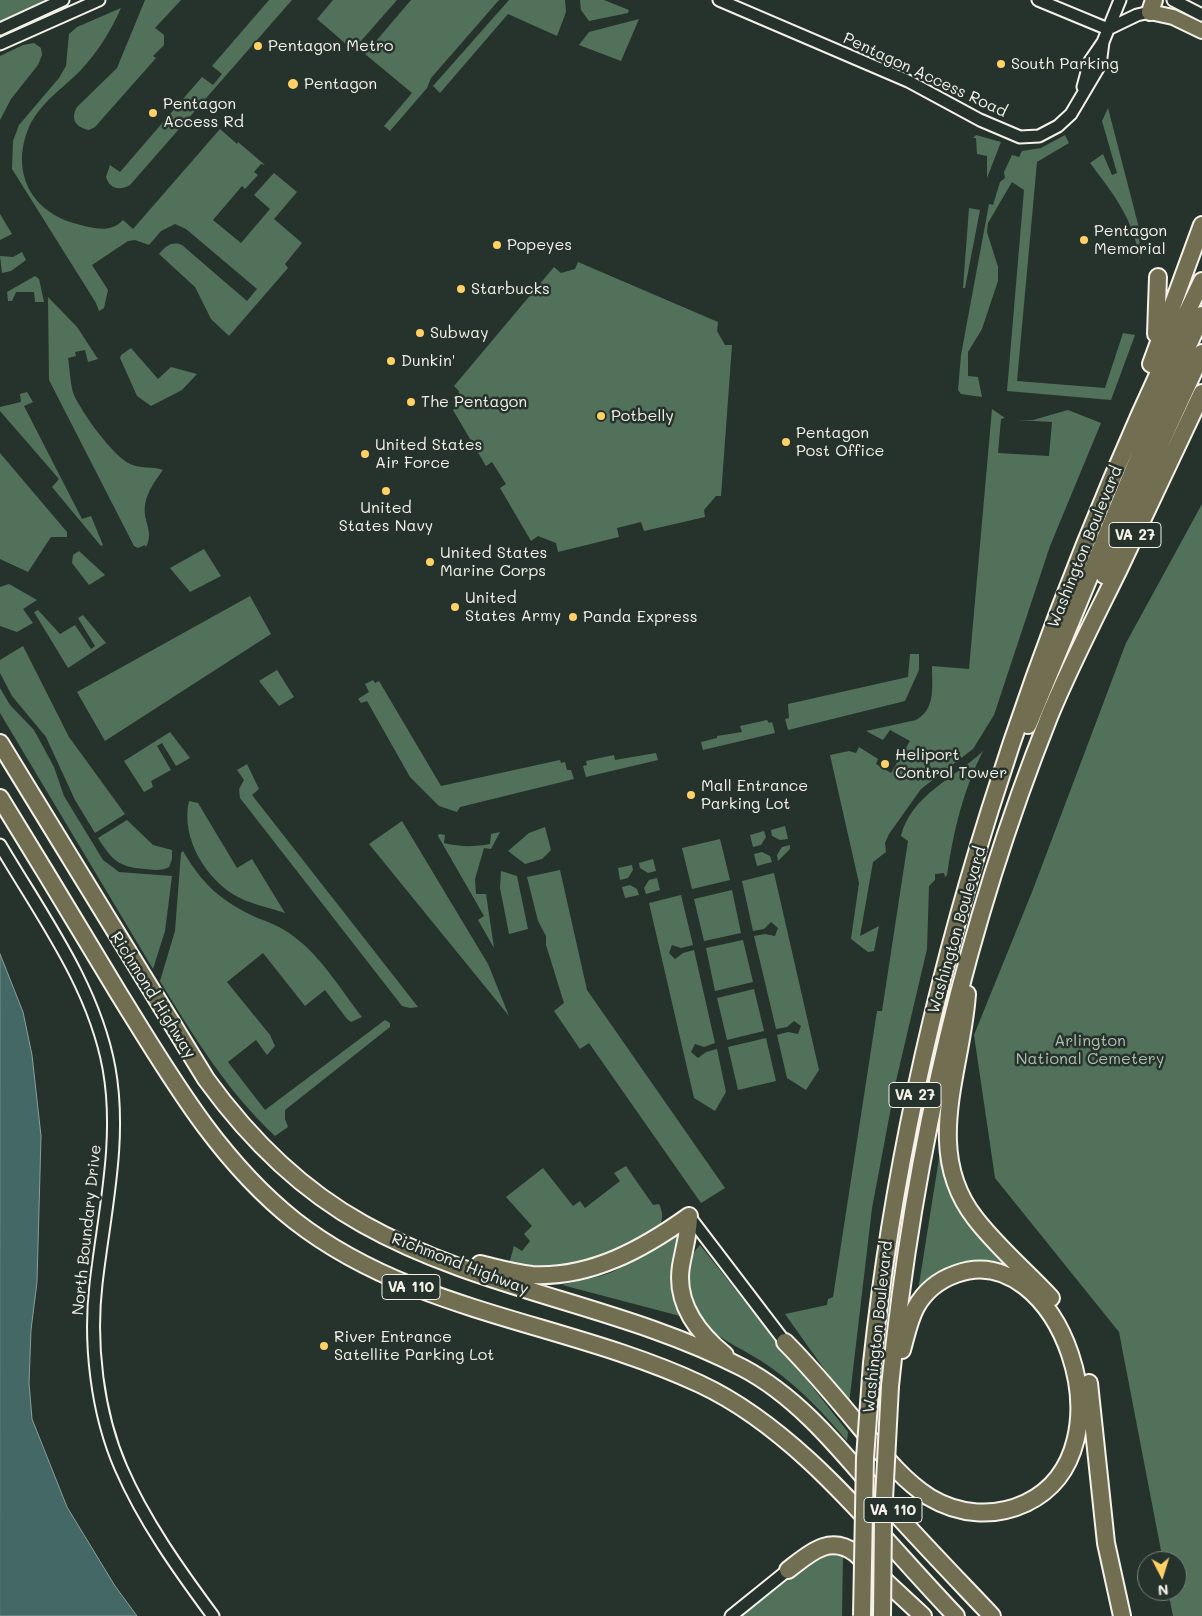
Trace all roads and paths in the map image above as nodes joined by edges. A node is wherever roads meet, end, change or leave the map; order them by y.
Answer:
1 (63, 0) edge
2 (719, 0) edge
3 (1038, 0) edge
4 (1173, 0) edge
5 (97, 1) edge
6 (1118, 5) edge
7 (1152, 6) edge
8 (1202, 15) edge
9 (1087, 20) junction
10 (0, 29) edge
11 (1108, 30) junction
12 (1202, 31) edge
13 (0, 44) edge
14 (1202, 225) edge
15 (1158, 277) dead end
16 (1202, 281) edge
17 (1202, 315) edge
18 (1202, 353) edge
19 (1152, 361) junction
20 (1202, 393) edge
21 (1120, 462) junction
22 (1067, 676) junction
23 (0, 743) edge
24 (0, 798) edge
25 (985, 832) junction
26 (0, 845) edge
27 (970, 950) junction
28 (690, 1216) junction
29 (408, 1246) junction
30 (785, 1342) junction
31 (744, 1369) junction
32 (890, 1386) junction
33 (1090, 1394) junction
34 (788, 1570) joint
35 (213, 1616) edge
36 (732, 1616) edge
37 (862, 1616) edge
38 (882, 1616) edge
39 (923, 1616) edge
40 (956, 1616) edge
41 (992, 1616) edge
42 (1122, 1616) edge

1 - 10 street
2 - 11 street, Pentagon Access Road
3 - 9 street
4 - 8 street
5 - 13 street
6 - 9 street
6 - 11 street, Pentagon Access Road
7 - 11 street
7 - 12 main road
9 - 11 street
14 - 19 highway
15 - 19 highway
16 - 21 highway, Washington Boulevard / VA 27
17 - 25 highway
18 - 22 highway
19 - 21 highway
20 - 22 highway, Washington Boulevard / VA 27
21 - 25 highway, Washington Boulevard / VA 27
22 - 27 highway, Washington Boulevard / VA 27
23 - 29 highway, Richmond Highway / VA 110
24 - 40 highway, Richmond Highway / VA 110
25 - 37 highway, Washington Boulevard / VA 27, bridge
26 - 35 street, North Boundary Drive
27 - 32 highway, Washington Boulevard / VA 27
27 - 33 highway
28 - 29 highway
28 - 30 street
28 - 31 highway
29 - 31 highway, Richmond Highway / VA 110
30 - 32 highway
30 - 33 highway
31 - 41 highway, Richmond Highway / VA 110
32 - 38 highway, Washington Boulevard / VA 27, bridge
33 - 42 highway
34 - 36 street
34 - 39 highway

